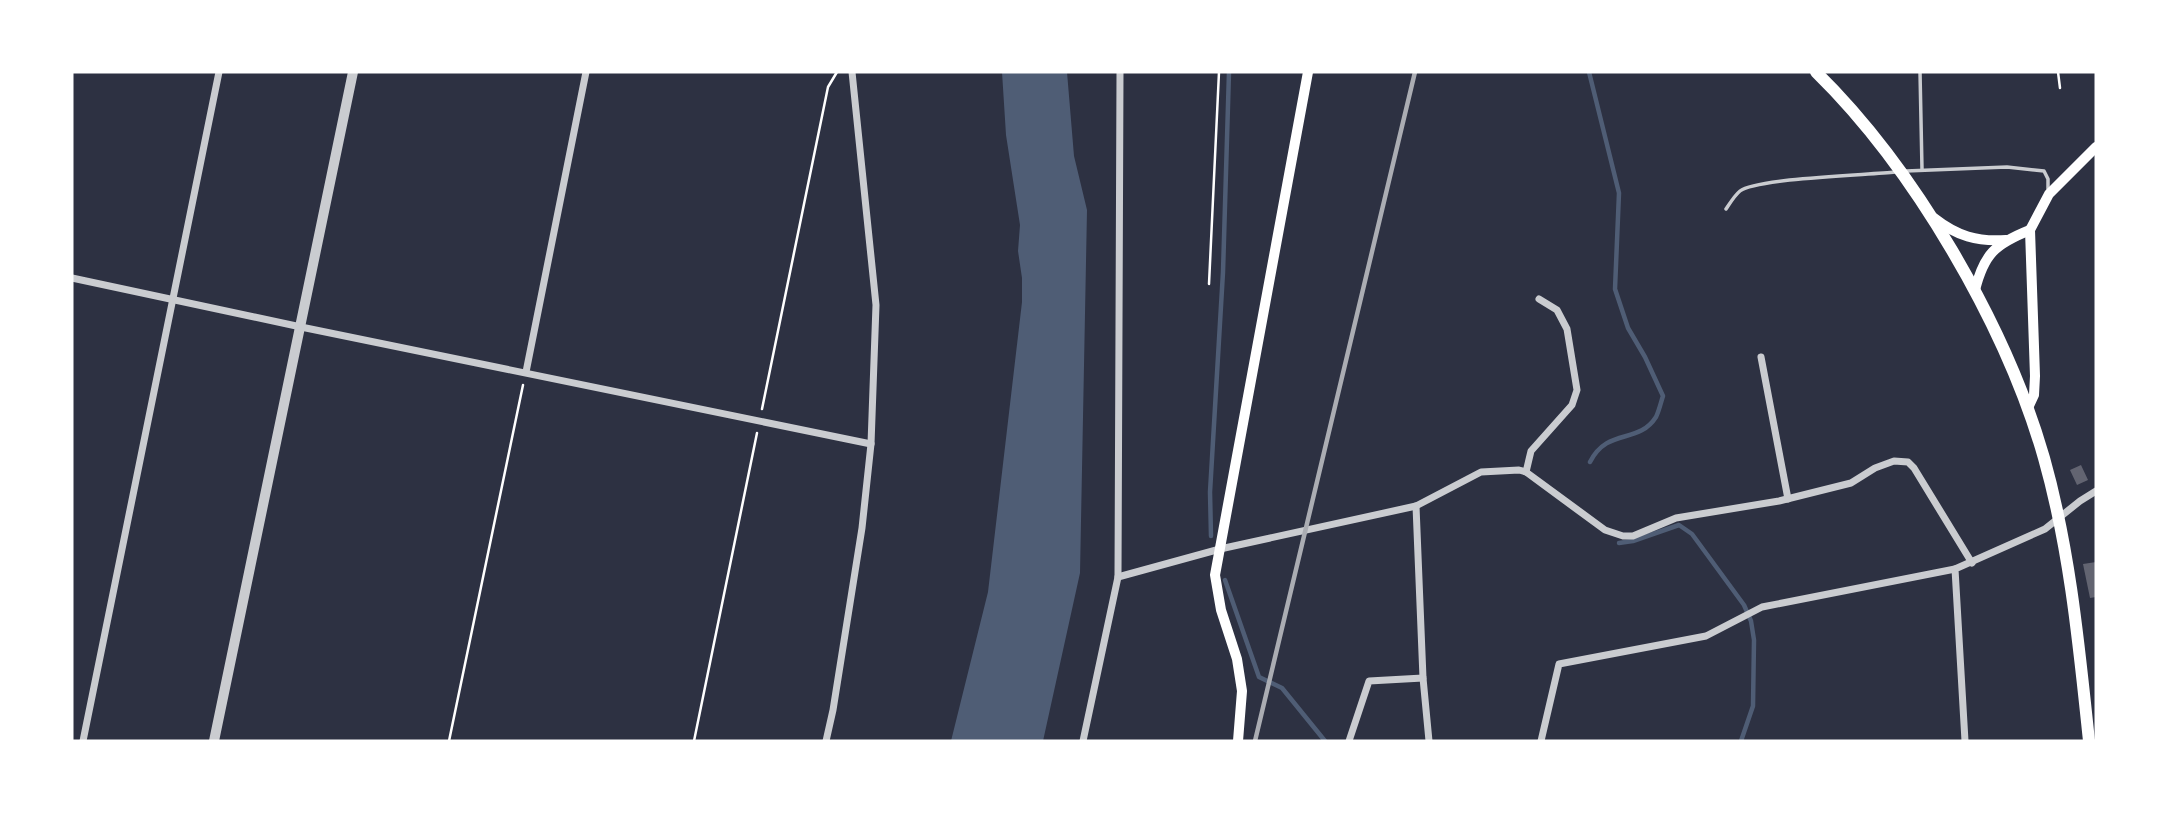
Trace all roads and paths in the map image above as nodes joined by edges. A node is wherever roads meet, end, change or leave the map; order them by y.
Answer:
1 (219, 72) edge
2 (353, 72) edge
3 (586, 72) edge
4 (837, 72) edge
5 (852, 72) edge
6 (1120, 72) edge
7 (1219, 72) edge
8 (1308, 72) edge
9 (1815, 72) edge
10 (1920, 72) edge
11 (2058, 72) edge
12 (2060, 88) dead end
13 (2096, 148) edge
14 (1922, 169) junction
15 (1901, 172) junction
16 (2049, 194) junction
17 (1726, 209) dead end
18 (1927, 212) junction
19 (2030, 230) junction
20 (2006, 240) junction
21 (72, 278) edge
22 (1209, 284) dead end
23 (1975, 290) junction
24 (1539, 299) dead end
25 (173, 300) junction
26 (301, 327) junction
27 (1761, 357) dead end
28 (526, 372) junction
29 (2028, 408) junction
30 (760, 421) junction
31 (872, 444) junction
32 (1526, 472) junction
33 (2096, 491) edge
34 (1788, 499) junction
35 (1416, 506) junction
36 (2058, 520) junction
37 (1220, 549) junction
38 (1972, 563) junction
39 (1955, 569) junction
40 (1118, 577) junction
41 (1423, 678) junction
42 (83, 741) edge
43 (214, 741) edge
44 (449, 741) edge
45 (694, 741) edge
46 (826, 741) edge
47 (1083, 741) edge
48 (1238, 741) edge
49 (1349, 741) edge
50 (1429, 741) edge
51 (1541, 741) edge
52 (1965, 741) edge
53 (2089, 741) edge

1 - 25 street
2 - 26 street
3 - 28 street
4 - 30 path
5 - 31 street
6 - 40 street
7 - 22 path
8 - 37 main road
9 - 15 highway
10 - 14 lane
11 - 12 path
13 - 16 main road
14 - 15 lane
14 - 16 lane
15 - 17 lane
15 - 18 highway
16 - 19 main road
18 - 20 main road
18 - 23 highway
19 - 20 main road
19 - 29 main road
20 - 23 main road
21 - 25 street
23 - 29 highway
24 - 32 street
25 - 26 street
25 - 42 street
26 - 28 street
26 - 43 street
27 - 34 street
28 - 30 street
28 - 44 path
29 - 36 highway
30 - 31 street
30 - 45 path
31 - 46 street
32 - 34 street
32 - 35 street
33 - 36 street
34 - 38 street
35 - 37 street
35 - 41 street
36 - 38 street
36 - 53 highway
37 - 40 street
37 - 48 main road
38 - 39 street
39 - 51 street
39 - 52 street
40 - 47 street
41 - 49 street
41 - 50 street

